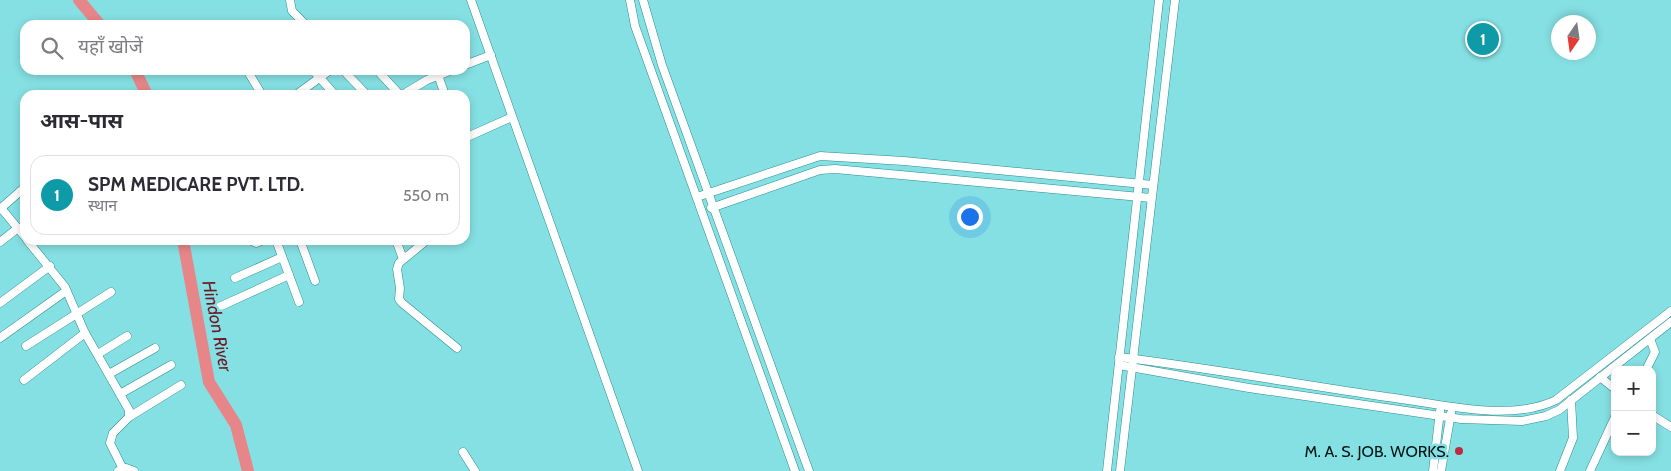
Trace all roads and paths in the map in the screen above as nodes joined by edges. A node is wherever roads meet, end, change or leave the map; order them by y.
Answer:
1 (290, 0) edge
2 (471, 0) edge
3 (630, 0) edge
4 (643, 0) edge
5 (1159, 0) edge
6 (1175, 0) edge
7 (301, 20) edge
8 (1154, 42) junction
9 (1169, 44) junction
10 (491, 55) junction
11 (470, 63) edge
12 (250, 75) edge
13 (317, 75) edge
14 (324, 75) edge
15 (348, 75) edge
16 (382, 75) edge
17 (438, 75) joint
18 (320, 78) junction
19 (259, 90) edge
20 (303, 90) edge
21 (331, 90) edge
22 (362, 90) edge
23 (396, 90) edge
24 (410, 90) edge
25 (443, 90) edge
26 (512, 117) junction
27 (470, 136) edge
28 (1139, 184) junction
29 (1153, 185) junction
30 (20, 191) edge
31 (710, 193) junction
32 (1138, 196) junction
33 (698, 198) junction
34 (1151, 198) junction
35 (714, 207) junction
36 (0, 209) edge
37 (702, 210) junction
38 (20, 230) edge
39 (20, 234) edge
40 (0, 242) edge
41 (33, 245) edge
42 (278, 245) edge
43 (302, 245) edge
44 (398, 245) edge
45 (417, 245) edge
46 (282, 257) junction
47 (404, 259) junction
48 (50, 266) junction
49 (289, 275) junction
50 (235, 278) dead end
51 (315, 281) dead end
52 (66, 292) junction
53 (111, 292) dead end
54 (299, 302) dead end
55 (0, 303) edge
56 (219, 306) dead end
57 (1671, 312) edge
58 (75, 313) junction
59 (1671, 322) edge
60 (85, 333) junction
61 (127, 336) dead end
62 (0, 338) edge
63 (1650, 339) junction
64 (26, 346) dead end
65 (155, 348) dead end
66 (457, 348) dead end
67 (98, 354) junction
68 (1120, 357) junction
69 (1133, 358) junction
70 (171, 365) dead end
71 (1118, 365) junction
72 (1648, 366) edge
73 (1132, 367) junction
74 (110, 374) junction
75 (1600, 377) junction
76 (24, 380) dead end
77 (181, 385) dead end
78 (1611, 386) edge
79 (120, 394) junction
80 (1571, 400) junction
81 (1441, 404) junction
82 (1452, 406) junction
83 (1439, 415) junction
84 (129, 416) junction
85 (1450, 417) junction
86 (1656, 418) edge
87 (1611, 426) edge
88 (1671, 427) edge
89 (463, 452) dead end
90 (121, 470) edge
91 (134, 471) edge
92 (475, 471) edge
93 (638, 471) edge
94 (795, 471) edge
95 (809, 471) edge
96 (1106, 471) edge
97 (1120, 471) edge
98 (1433, 471) edge
99 (1441, 471) edge
100 (1560, 471) edge
101 (1590, 471) edge

1 - 7 street
2 - 10 street
3 - 33 street
4 - 31 street
5 - 8 street
6 - 9 street
8 - 9 street
8 - 28 street
9 - 29 street
10 - 11 street
10 - 26 street
12 - 19 street
13 - 18 street
14 - 18 street
15 - 22 street
16 - 23 street
17 - 24 street
17 - 25 street
18 - 20 street
18 - 21 street
26 - 27 street
26 - 93 street
28 - 29 street
28 - 31 street
28 - 32 street
29 - 34 street
30 - 36 street
31 - 33 street
31 - 35 street
32 - 34 street
32 - 35 street
32 - 68 street
33 - 37 street
34 - 69 street
35 - 37 street
35 - 95 street
36 - 38 street
37 - 94 street
39 - 40 street
41 - 48 street
42 - 46 street
43 - 51 street
44 - 47 street
45 - 47 street
46 - 49 street
46 - 50 street
47 - 66 street
48 - 52 street
48 - 55 street
49 - 54 street
49 - 56 street
52 - 58 street
52 - 62 street
53 - 58 street
57 - 82 street
58 - 60 street
58 - 64 street
59 - 63 street
60 - 67 street
60 - 76 street
61 - 67 street
63 - 72 street
63 - 75 street
65 - 74 street
67 - 74 street
68 - 69 street
68 - 71 street
69 - 73 street
69 - 81 street
70 - 79 street
71 - 73 street
71 - 96 street
73 - 83 street
73 - 97 street
74 - 79 street
75 - 78 street
75 - 80 street
77 - 84 street
79 - 84 street
80 - 85 street
80 - 100 street
81 - 82 street
81 - 83 street
82 - 85 street
83 - 85 street
83 - 98 street
84 - 90 street
85 - 99 street
86 - 88 street
87 - 101 street
89 - 92 street
90 - 91 street

